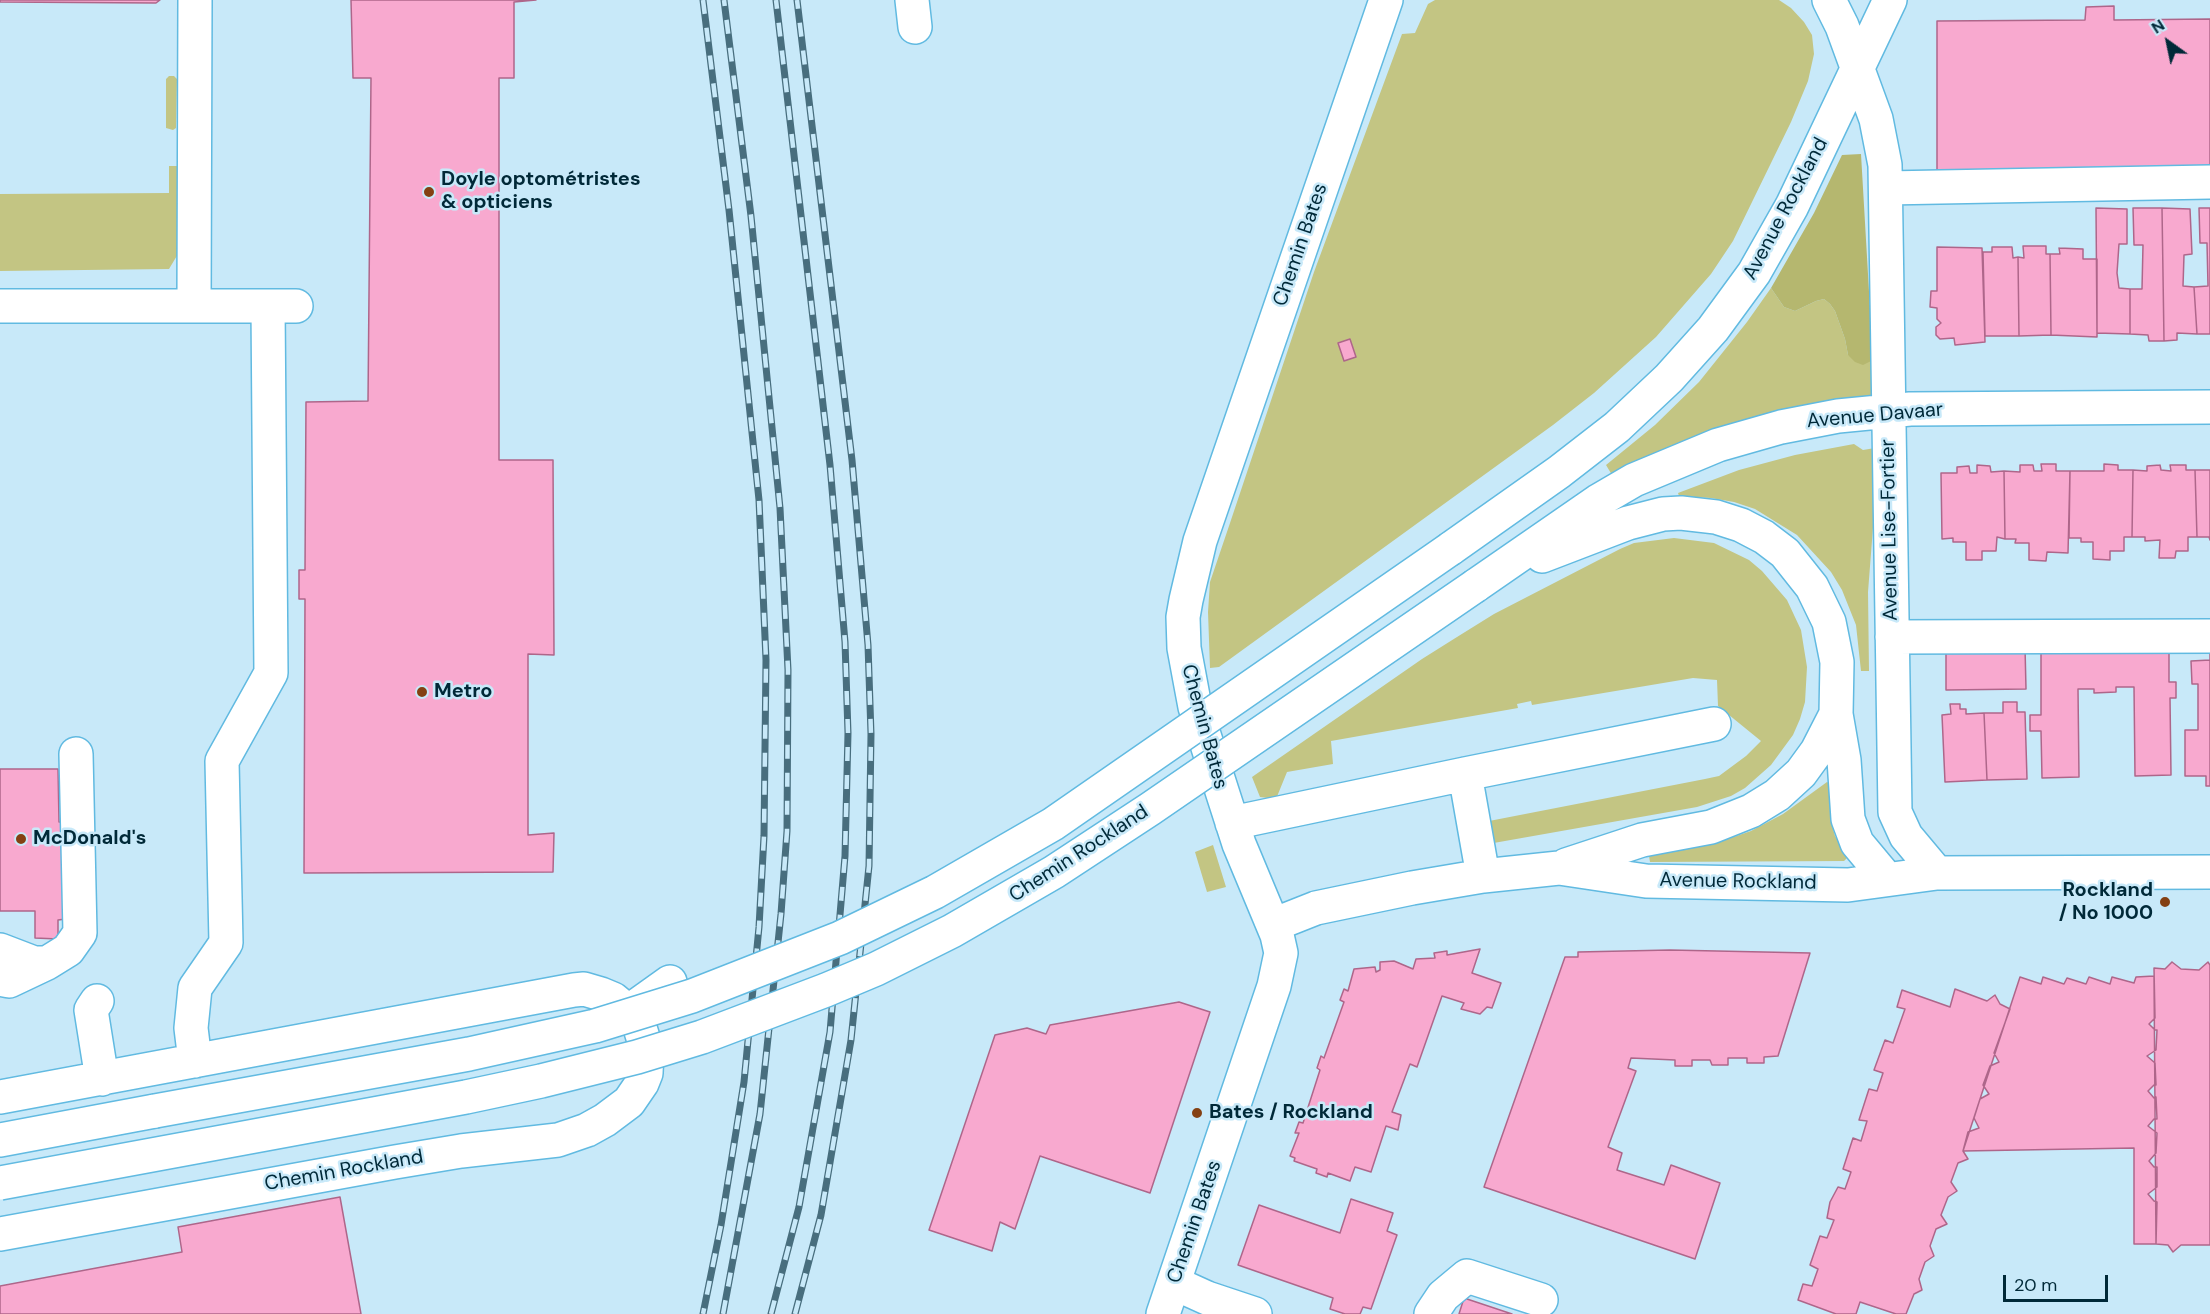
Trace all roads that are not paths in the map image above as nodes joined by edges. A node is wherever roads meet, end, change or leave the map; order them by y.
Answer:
1 (195, 0) edge
2 (1386, 0) edge
3 (1829, 0) edge
4 (1890, 0) edge
5 (1858, 69) junction
6 (2210, 182) edge
7 (1886, 188) junction
8 (0, 306) edge
9 (194, 306) junction
10 (2210, 407) edge
11 (1889, 411) junction
12 (1450, 549) joint
13 (1475, 586) junction
14 (2210, 636) edge
15 (1892, 637) junction
16 (1836, 714) junction
17 (1714, 724) dead end
18 (76, 754) dead end
19 (1465, 774) junction
20 (1232, 823) junction
21 (1559, 868) junction
22 (2210, 872) edge
23 (1936, 873) junction
24 (1483, 876) junction
25 (1887, 879) junction
26 (1273, 925) junction
27 (0, 950) edge
28 (47, 963) junction
29 (0, 978) edge
30 (670, 982) dead end
31 (97, 1001) dead end
32 (628, 1011) junction
33 (195, 1061) junction
34 (102, 1079) junction
35 (0, 1097) edge
36 (0, 1140) edge
37 (0, 1183) edge
38 (0, 1234) edge
39 (1174, 1283) junction
40 (1541, 1300) dead end
41 (1163, 1314) edge
42 (1255, 1314) edge
43 (1431, 1314) edge

1 - 9 street
2 - 20 street, Chemin Bates
3 - 5 street, Avenue Lise-Fortier
4 - 5 street, Avenue Rockland
5 - 7 street, Avenue Lise-Fortier
5 - 12 street, Avenue Rockland
6 - 7 street
7 - 11 street, Avenue Lise-Fortier
8 - 9 street
9 - 33 street
10 - 11 street, Avenue Davaar
11 - 13 street, Avenue Davaar
11 - 15 street, Avenue Lise-Fortier
12 - 36 street, Chemin Rockland, bridge
13 - 16 street
13 - 37 street, Chemin Rockland, bridge
14 - 15 street
15 - 23 street, Avenue Lise-Fortier
16 - 21 street
16 - 25 street
17 - 19 street
18 - 28 street
19 - 20 street
19 - 24 street
20 - 26 street, Chemin Bates
21 - 24 street, Avenue Rockland
21 - 25 street, Avenue Rockland
22 - 23 street, Avenue Rockland
23 - 25 street, Avenue Rockland
24 - 26 street, Avenue Rockland
26 - 39 street, Chemin Bates
27 - 28 street
28 - 29 street
30 - 32 street
31 - 34 street
32 - 33 street, Chemin Rockland
32 - 38 street, Chemin Rockland
33 - 34 street, Chemin Rockland
34 - 35 street, Chemin Rockland
39 - 41 street, Chemin Bates
39 - 42 street
40 - 43 street

